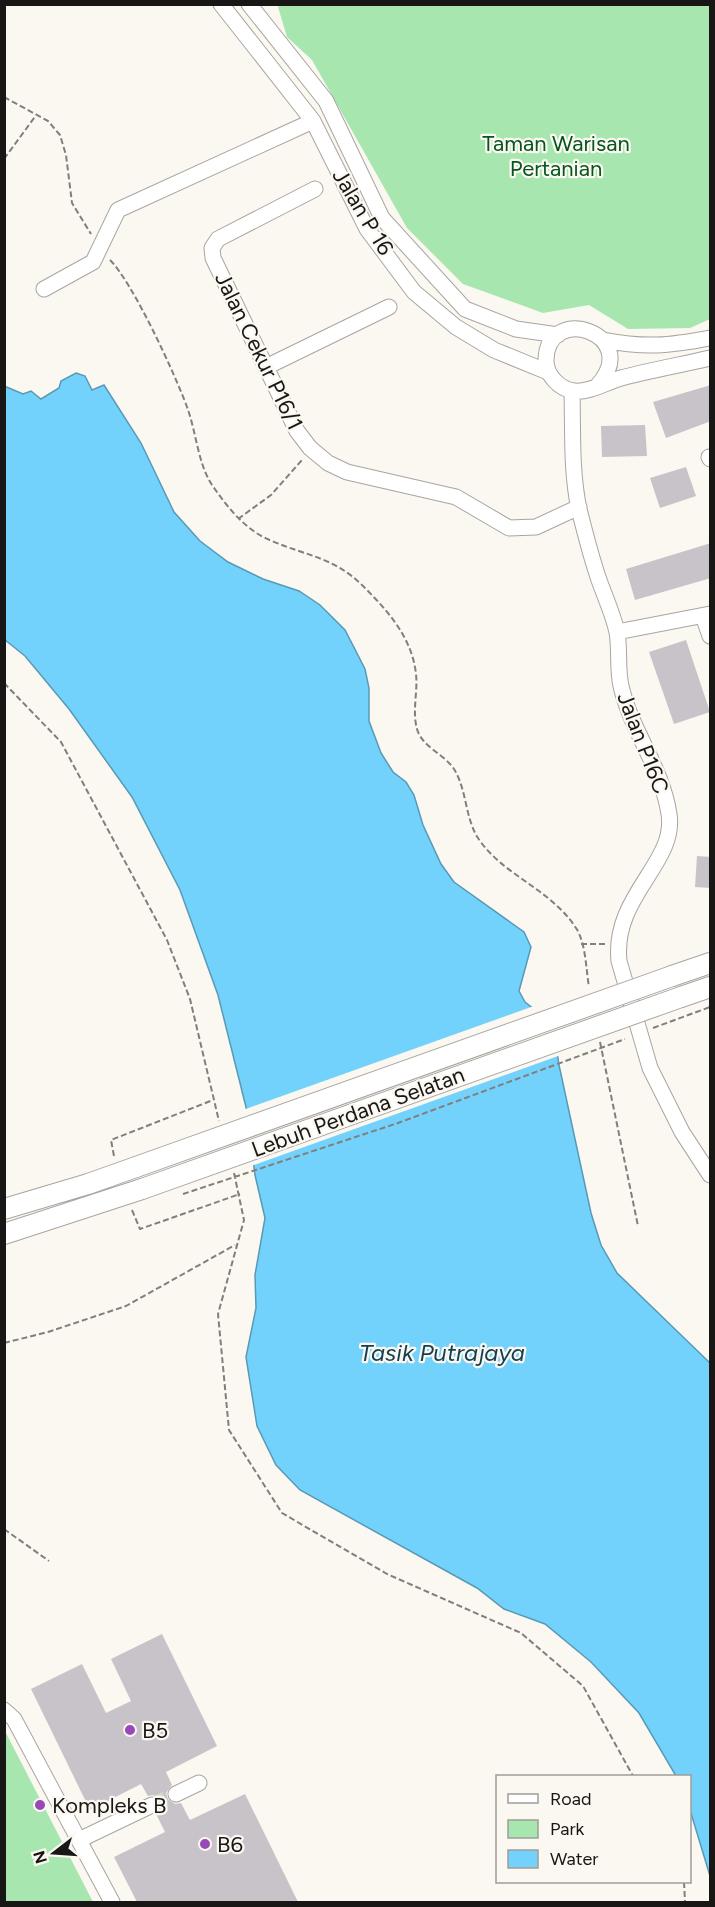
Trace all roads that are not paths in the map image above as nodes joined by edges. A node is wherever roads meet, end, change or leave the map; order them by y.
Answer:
1 (221, 4) edge
2 (252, 7) edge
3 (313, 121) junction
4 (315, 189) dead end
5 (44, 289) dead end
6 (389, 307) dead end
7 (558, 335) junction
8 (711, 338) edge
9 (603, 340) junction
10 (711, 358) edge
11 (266, 367) junction
12 (548, 372) junction
13 (598, 385) junction
14 (572, 391) junction
15 (579, 507) junction
16 (707, 615) edge
17 (617, 632) junction
18 (711, 636) edge
19 (711, 963) edge
20 (711, 987) edge
21 (711, 1175) edge
22 (4, 1209) edge
23 (4, 1234) edge
24 (4, 1710) edge
25 (199, 1783) dead end
26 (176, 1794) tunnel mouth
27 (152, 1805) tunnel mouth
28 (79, 1840) junction
29 (112, 1902) edge

1 - 3 street, Jalan P 16
2 - 7 street, Jalan P 16
3 - 5 street
3 - 12 street, Jalan P 16
4 - 11 street, Jalan Cekur P16/1
6 - 11 street
7 - 9 street, Jalan P 16
7 - 12 street
8 - 9 street, Jalan P 16
9 - 13 street
10 - 13 street
11 - 15 street, Jalan Cekur P16/1
12 - 14 street, Jalan P 16
13 - 14 street
14 - 15 street, Jalan P16C
15 - 17 street, Jalan P16C
16 - 17 street
16 - 18 street
17 - 21 street, Jalan P16C
19 - 22 main road, Lebuh Perdana Selatan, bridge
20 - 23 main road, Lebuh Perdana Selatan, bridge
24 - 28 street
25 - 26 street
27 - 28 street
28 - 29 street

